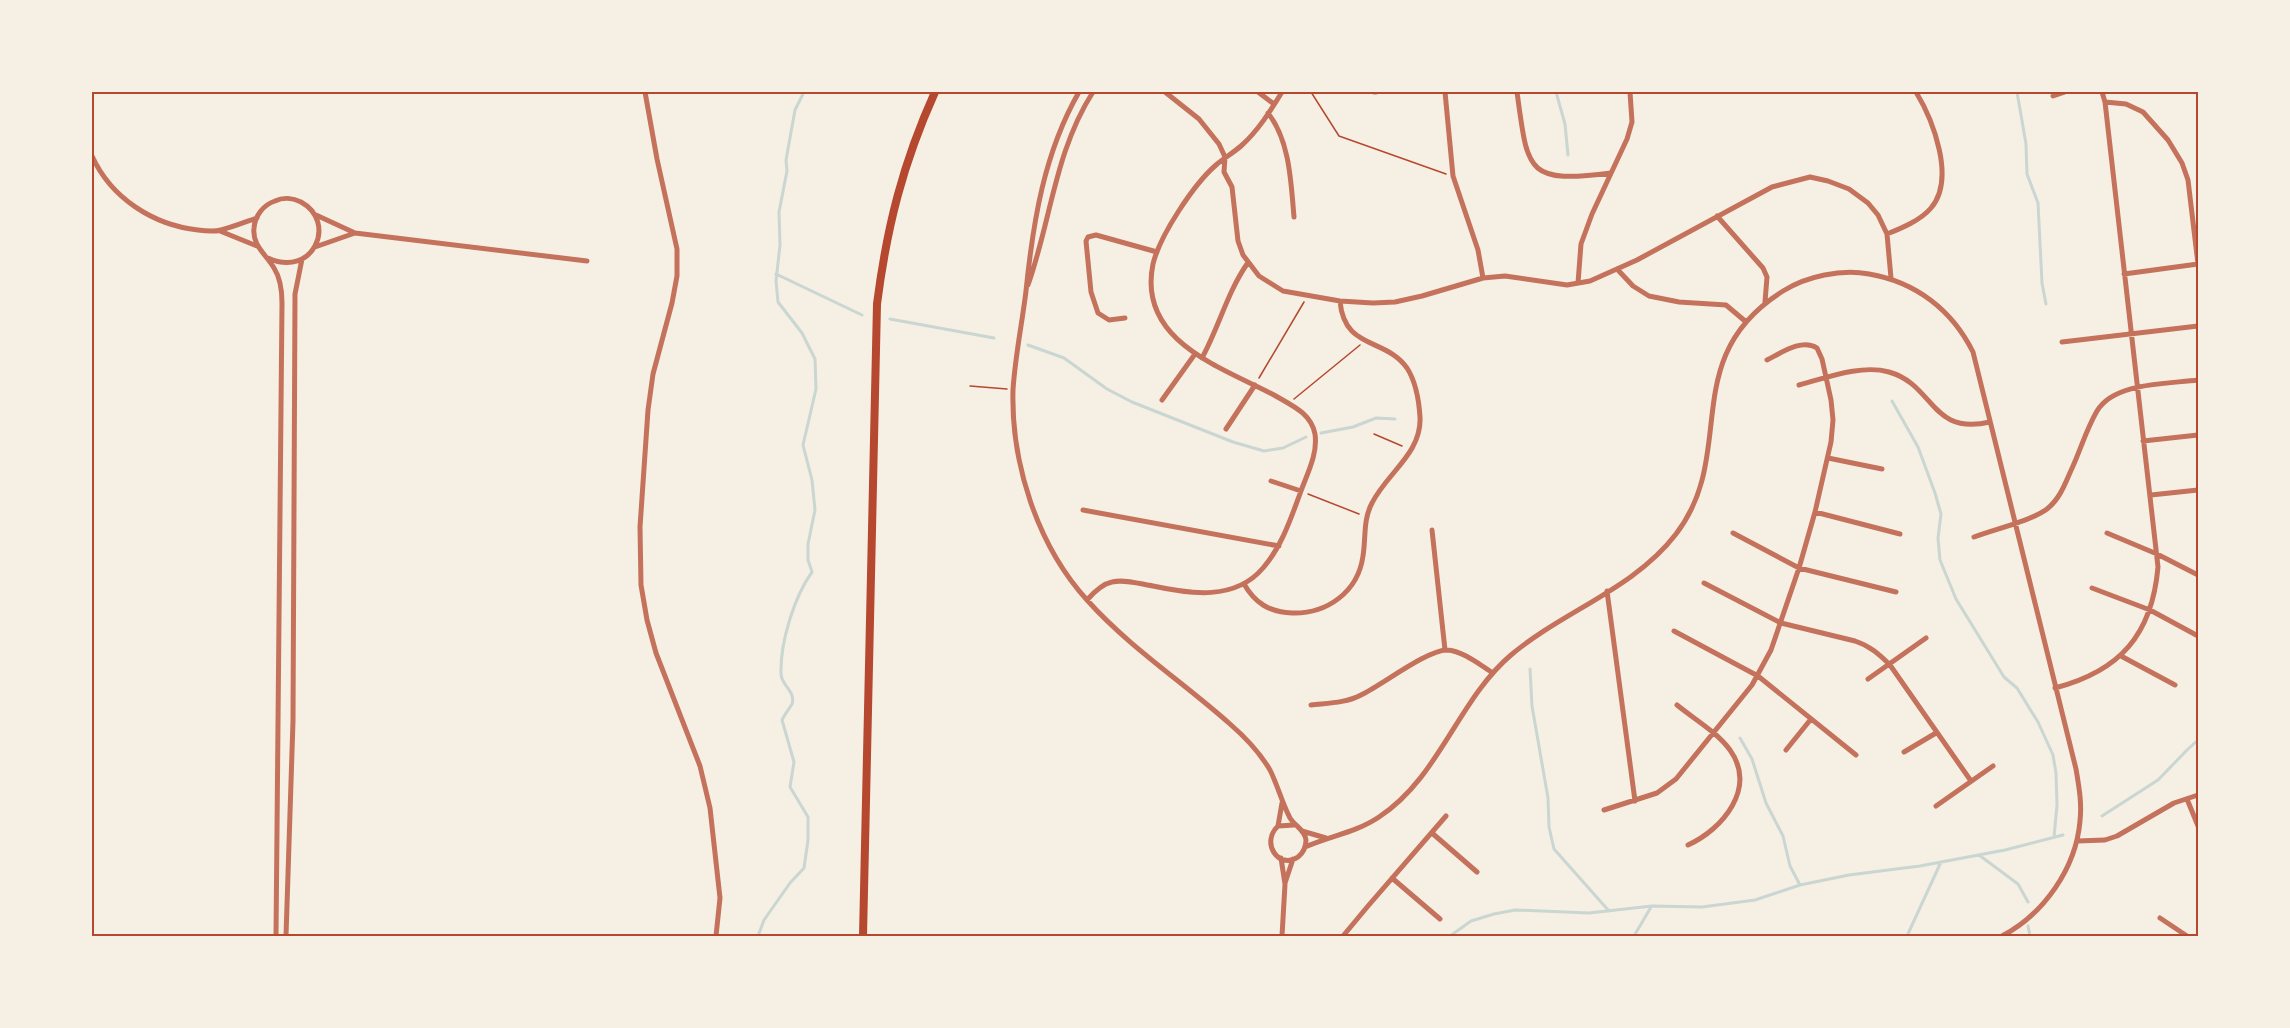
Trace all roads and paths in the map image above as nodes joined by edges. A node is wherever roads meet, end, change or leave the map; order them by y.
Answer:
1 (645, 92) edge
2 (935, 92) edge
3 (1079, 92) edge
4 (1093, 92) edge
5 (1166, 92) edge
6 (1258, 92) edge
7 (1282, 92) edge
8 (1311, 92) edge
9 (1445, 92) edge
10 (1517, 92) edge
11 (1630, 92) edge
12 (1916, 92) edge
13 (2064, 92) edge
14 (2102, 92) edge
15 (2053, 96) dead end
16 (2105, 102) junction
17 (1274, 104) junction
18 (1268, 113) junction
19 (92, 156) edge
20 (1225, 157) junction
21 (1611, 173) junction
22 (1452, 176) junction
23 (315, 215) junction
24 (1717, 216) junction
25 (1294, 217) dead end
26 (257, 218) junction
27 (220, 231) junction
28 (354, 233) junction
29 (1887, 234) junction
30 (258, 246) junction
31 (315, 247) junction
32 (1156, 252) junction
33 (268, 258) junction
34 (302, 259) junction
35 (587, 261) dead end
36 (1247, 264) junction
37 (2198, 264) edge
38 (1617, 269) junction
39 (2124, 274) junction
40 (1483, 278) junction
41 (1891, 278) junction
42 (1578, 283) junction
43 (1026, 292) junction
44 (1307, 296) junction
45 (1340, 301) junction
46 (1765, 302) junction
47 (1125, 318) dead end
48 (1745, 321) junction
49 (2199, 326) edge
50 (2130, 333) junction
51 (1365, 340) junction
52 (2062, 342) dead end
53 (1195, 354) junction
54 (1202, 358) junction
55 (1767, 360) dead end
56 (1827, 378) junction
57 (2199, 380) edge
58 (1255, 385) junction
59 (1799, 385) dead end
60 (970, 386) dead end
61 (2137, 387) junction
62 (1014, 389) junction
63 (1162, 400) dead end
64 (1289, 404) junction
65 (1990, 422) junction
66 (1226, 429) dead end
67 (1374, 434) dead end
68 (2199, 435) edge
69 (2144, 441) junction
70 (1412, 450) junction
71 (1828, 458) junction
72 (1882, 469) dead end
73 (1271, 481) dead end
74 (2199, 490) edge
75 (1301, 491) junction
76 (2151, 495) junction
77 (1083, 510) dead end
78 (1815, 512) junction
79 (1366, 516) junction
80 (2014, 522) junction
81 (1432, 530) dead end
82 (2107, 533) dead end
83 (1733, 534) dead end
84 (1900, 534) dead end
85 (1974, 537) dead end
86 (1279, 546) junction
87 (2157, 554) junction
88 (1799, 567) junction
89 (2199, 575) edge
90 (1704, 582) dead end
91 (1244, 584) junction
92 (2092, 588) dead end
93 (1607, 591) junction
94 (1896, 592) dead end
95 (1087, 600) junction
96 (2150, 610) junction
97 (1781, 623) junction
98 (1674, 631) dead end
99 (2199, 636) edge
100 (1926, 638) dead end
101 (1445, 650) junction
102 (2121, 656) junction
103 (1890, 665) junction
104 (1493, 673) junction
105 (1758, 676) junction
106 (1868, 679) dead end
107 (2175, 685) dead end
108 (2055, 688) junction
109 (1311, 705) dead end
110 (1677, 705) dead end
111 (1811, 719) junction
112 (1936, 733) junction
113 (1713, 734) junction
114 (1786, 750) dead end
115 (1904, 752) dead end
116 (1856, 755) dead end
117 (1993, 766) dead end
118 (1971, 782) junction
119 (2199, 795) edge
120 (2187, 799) junction
121 (1635, 801) junction
122 (1282, 804) junction
123 (1936, 806) dead end
124 (1604, 810) dead end
125 (1446, 816) dead end
126 (1294, 825) junction
127 (1278, 826) junction
128 (2199, 826) edge
129 (1302, 831) junction
130 (1431, 833) junction
131 (1326, 838) junction
132 (2077, 841) junction
133 (1688, 845) dead end
134 (1305, 847) junction
135 (1281, 858) junction
136 (1293, 859) junction
137 (1477, 872) dead end
138 (1392, 878) junction
139 (1285, 884) junction
140 (2160, 918) dead end
141 (1440, 919) dead end
142 (276, 936) edge
143 (286, 936) edge
144 (716, 936) edge
145 (863, 936) edge
146 (1282, 936) edge
147 (1343, 936) edge
148 (2002, 936) edge
149 (2187, 936) edge

1 - 144 street
2 - 145 main road
3 - 43 street
4 - 43 street
5 - 20 street
6 - 17 street
7 - 17 street
8 - 22 path
9 - 22 street
10 - 21 street
11 - 21 street
12 - 29 street
13 - 15 street
14 - 16 street
16 - 37 street
16 - 39 street
17 - 18 street
18 - 20 street
18 - 25 street
19 - 27 street
20 - 32 street
20 - 36 street
21 - 42 street
22 - 40 street
23 - 26 street
23 - 28 street
23 - 31 street
24 - 29 street
24 - 38 street
24 - 46 street
26 - 27 street
26 - 30 street
27 - 30 street
28 - 31 street
28 - 35 street
29 - 41 street
30 - 33 street
31 - 34 street
32 - 47 street
32 - 53 street
33 - 34 street
33 - 142 street
34 - 143 street
36 - 44 street
36 - 54 street
37 - 39 street
38 - 42 street
38 - 48 street
39 - 50 street
40 - 42 street
40 - 45 street
41 - 46 street
41 - 65 street
43 - 62 street
44 - 45 street
44 - 58 path
45 - 51 street
46 - 48 street
48 - 93 street
49 - 50 street
50 - 52 street
50 - 61 street
51 - 64 path
51 - 70 street
53 - 54 street
53 - 63 street
54 - 58 street
55 - 56 street
56 - 59 street
56 - 65 street
56 - 71 street
57 - 61 street
58 - 64 street
58 - 66 street
60 - 62 path
61 - 69 street
61 - 80 street
62 - 95 street
64 - 75 street
65 - 80 street
67 - 70 path
68 - 69 street
69 - 76 street
70 - 79 street
71 - 72 street
71 - 78 street
73 - 75 street
74 - 76 street
75 - 79 path
75 - 86 street
76 - 87 street
77 - 86 street
78 - 84 street
78 - 88 street
79 - 91 street
80 - 85 street
80 - 108 street
81 - 101 street
82 - 87 street
83 - 88 street
86 - 91 street
87 - 89 street
87 - 96 street
88 - 94 street
88 - 97 street
90 - 97 street
91 - 95 street
92 - 96 street
93 - 104 street
93 - 121 street
95 - 122 street
96 - 99 street
96 - 102 street
97 - 103 street
97 - 105 street
98 - 105 street
100 - 103 street
101 - 104 street
101 - 109 street
102 - 107 street
102 - 108 street
103 - 106 street
103 - 112 street
104 - 131 street
105 - 111 street
105 - 113 street
108 - 132 street
110 - 113 street
111 - 114 street
111 - 116 street
112 - 115 street
112 - 118 street
113 - 121 street
113 - 133 street
117 - 118 street
118 - 123 street
119 - 120 street
120 - 128 street
120 - 132 street
121 - 124 street
122 - 126 street
122 - 127 street
125 - 130 street
126 - 127 street
126 - 129 street
127 - 135 street
129 - 131 street
129 - 134 street
130 - 137 street
130 - 138 street
131 - 134 street
132 - 148 street
134 - 136 street
135 - 136 street
135 - 139 street
136 - 139 street
138 - 141 street
138 - 147 street
139 - 146 street
140 - 149 street

